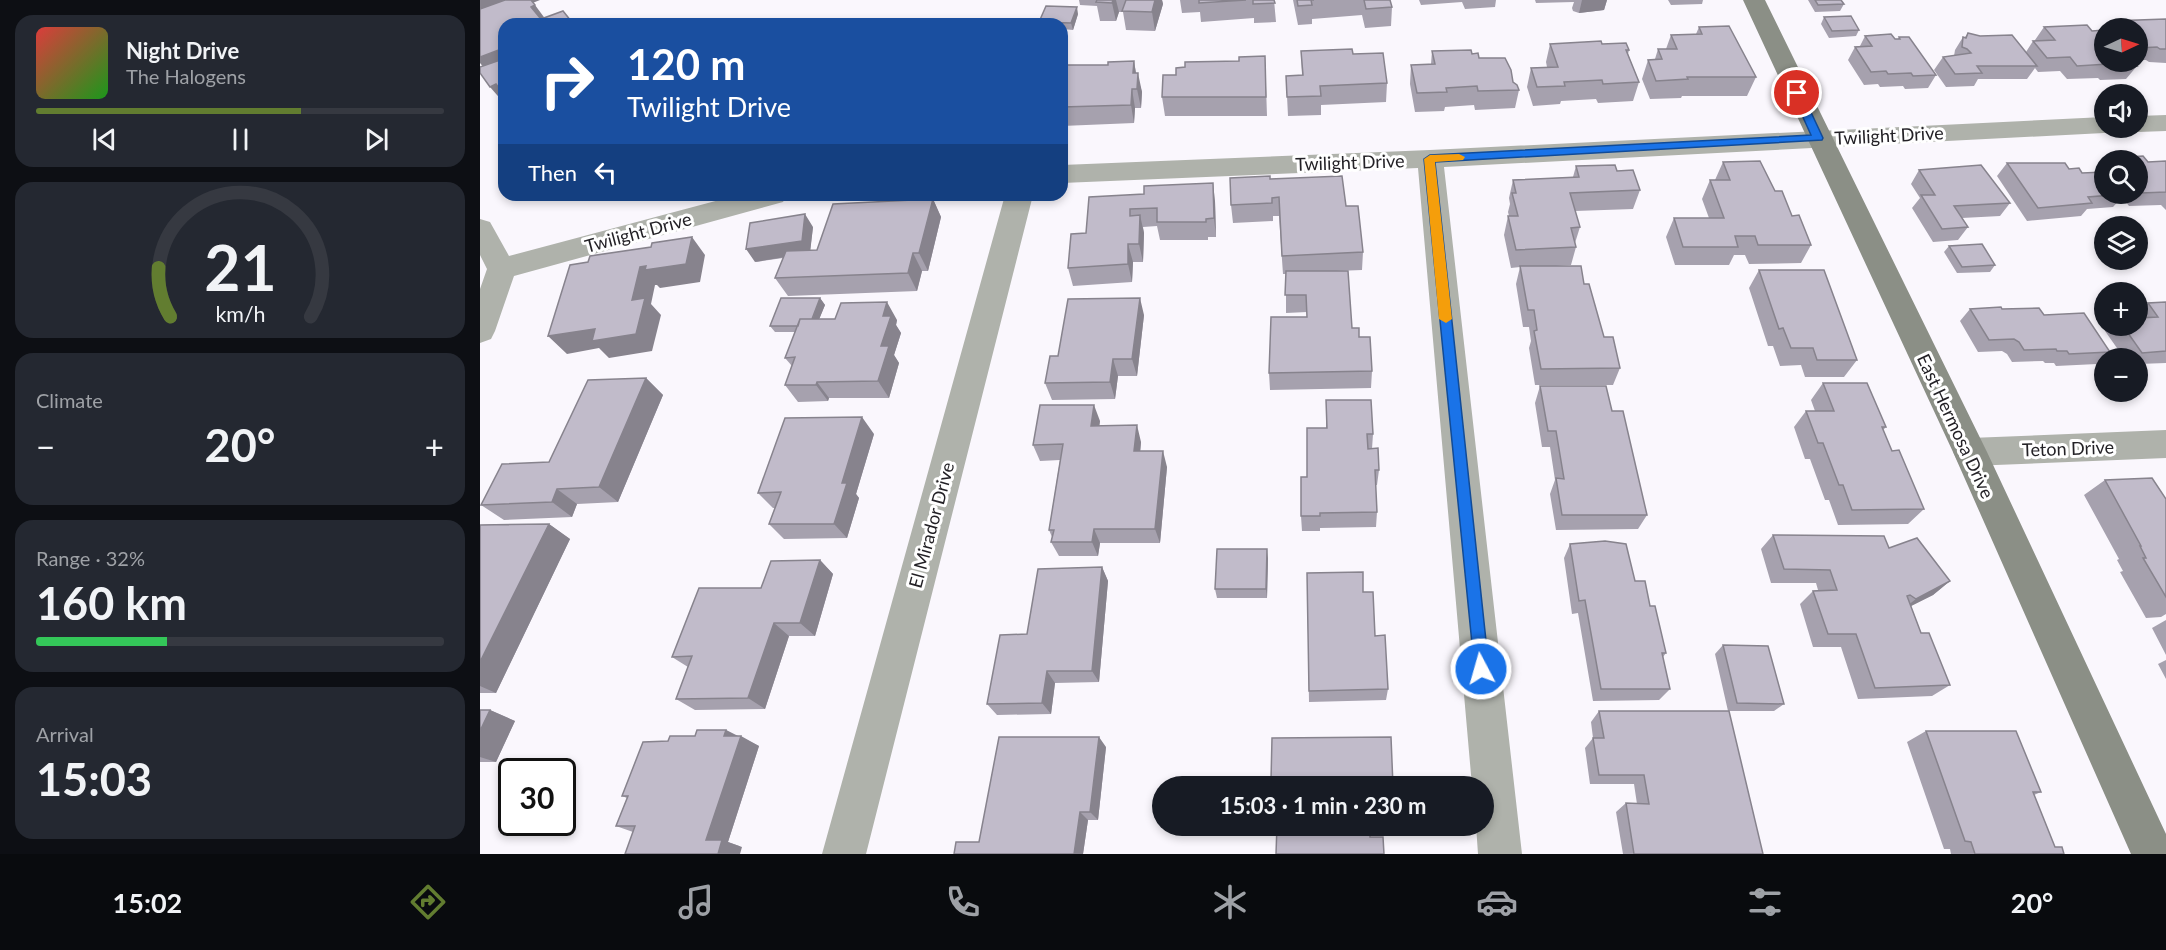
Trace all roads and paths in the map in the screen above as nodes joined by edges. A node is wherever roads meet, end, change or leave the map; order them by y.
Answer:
1 (1754, 0) edge
2 (2166, 123) edge
3 (2148, 124) edge
4 (2094, 125) edge
5 (1818, 138) junction
6 (1430, 159) junction
7 (1068, 174) edge
8 (751, 201) edge
9 (1017, 201) edge
10 (480, 229) edge
11 (502, 269) junction
12 (480, 331) edge
13 (2166, 444) edge
14 (1970, 452) junction
15 (844, 854) edge
16 (1500, 854) edge
17 (2153, 854) edge

1 - 5 street, East Hermosa Drive
2 - 3 street
4 - 5 street, Twilight Drive
5 - 6 street, Twilight Drive
5 - 14 street, East Hermosa Drive
6 - 7 street, Twilight Drive
6 - 16 street
8 - 11 street, Twilight Drive
9 - 15 street, El Mirador Drive
10 - 11 street
11 - 12 street
13 - 14 street, Teton Drive
14 - 17 street, East Hermosa Drive

